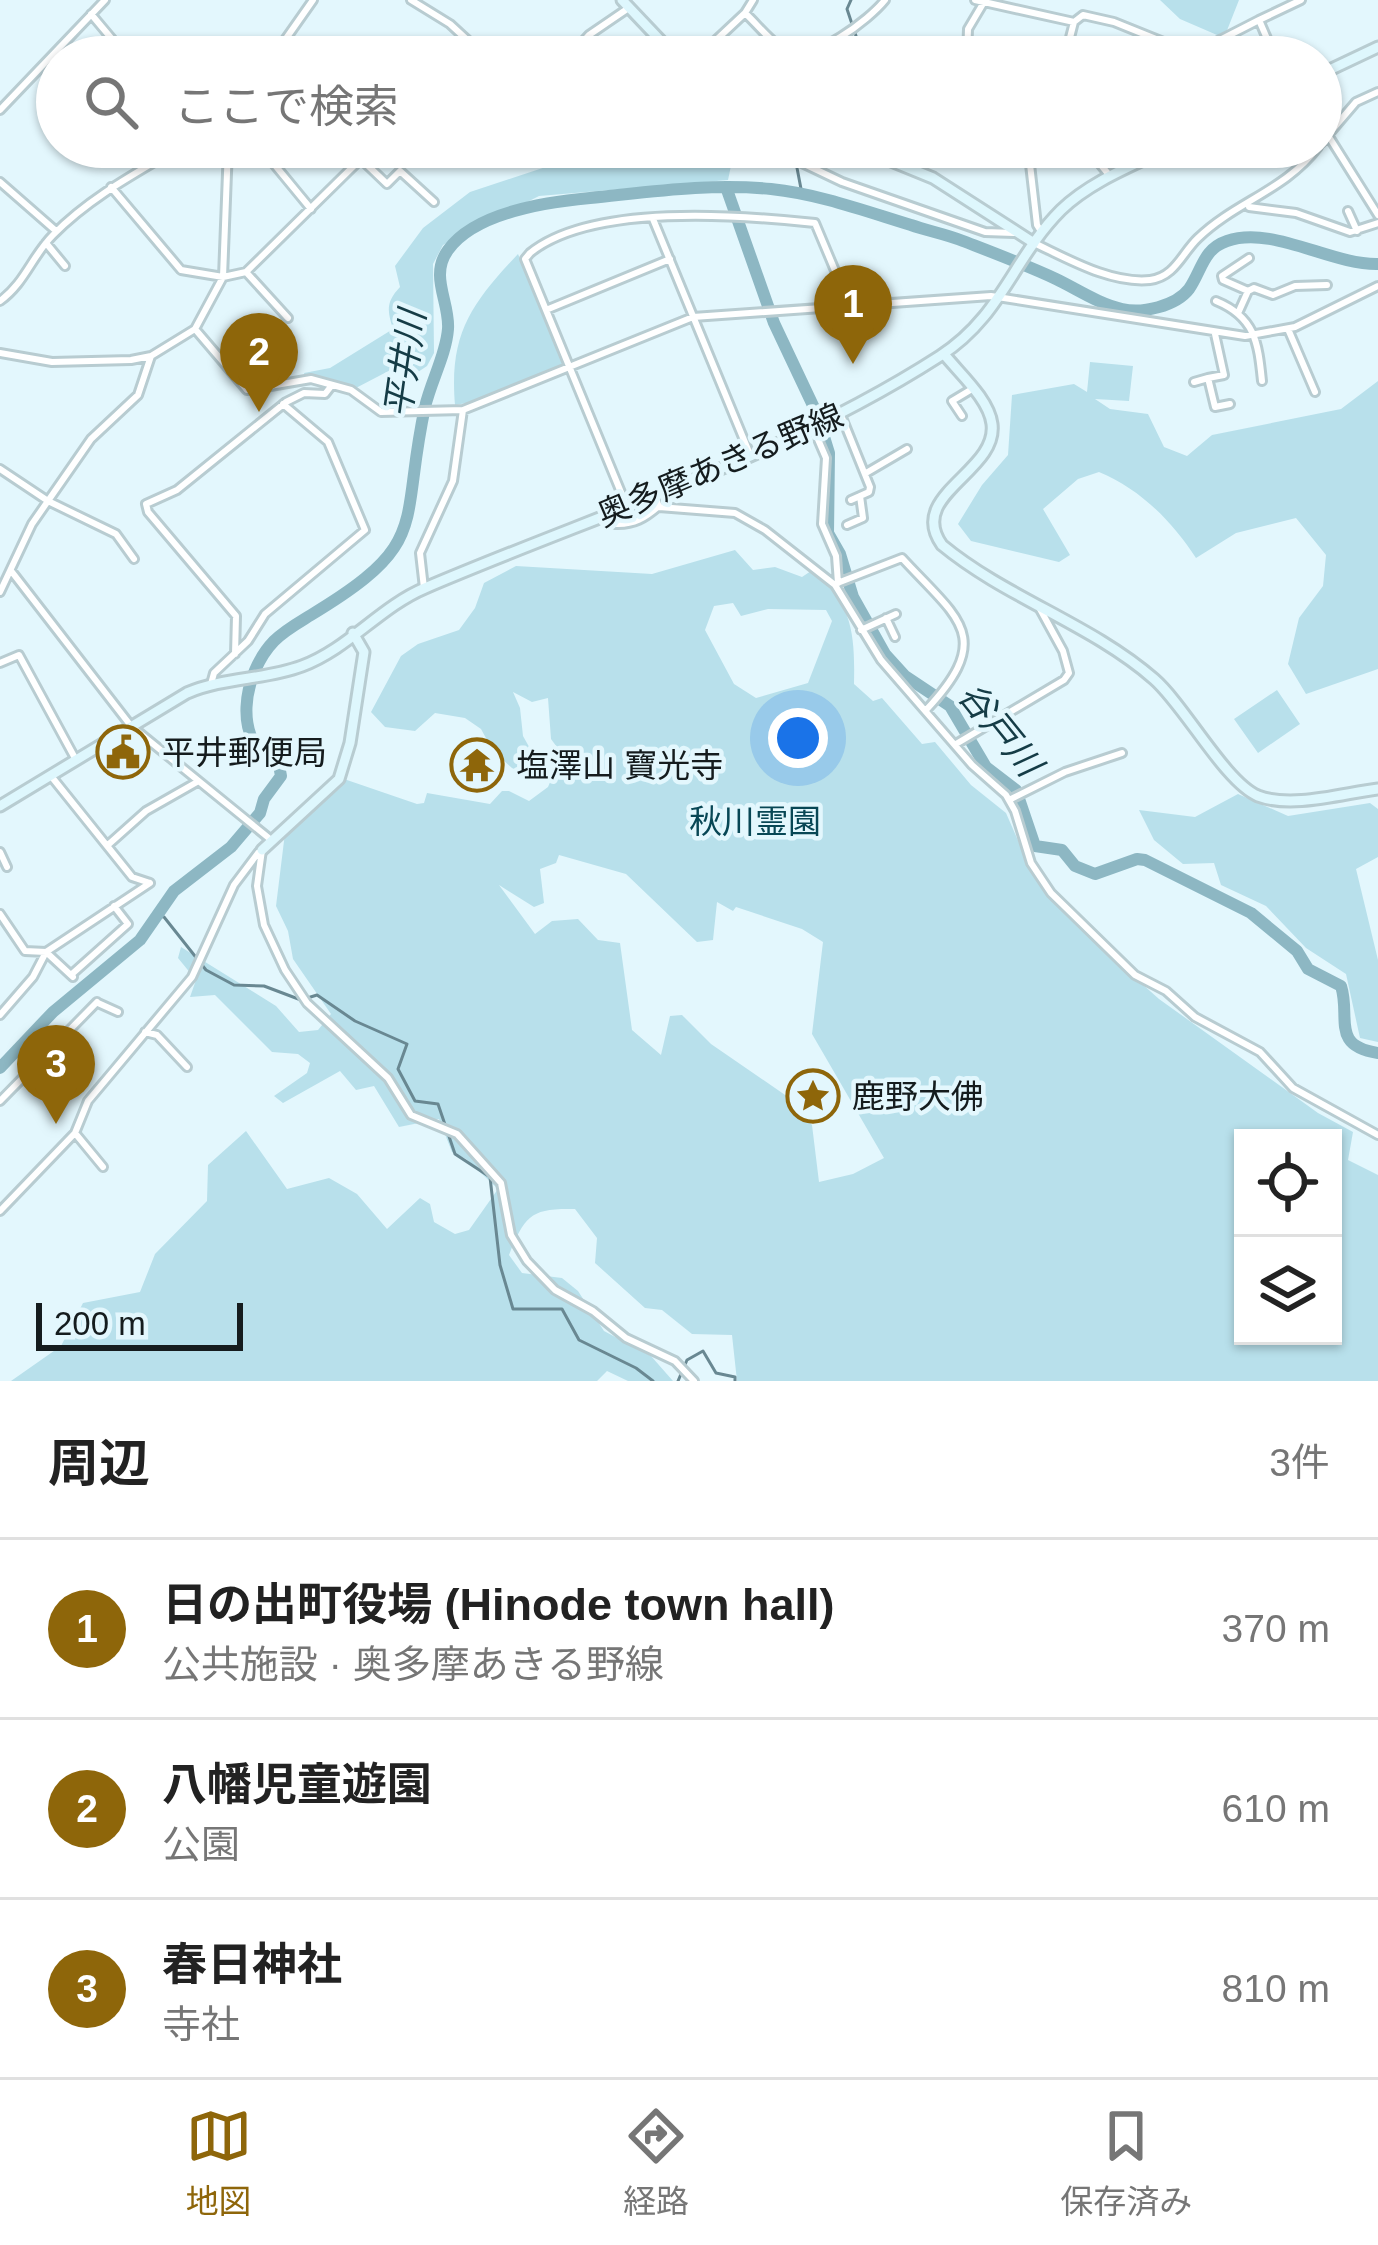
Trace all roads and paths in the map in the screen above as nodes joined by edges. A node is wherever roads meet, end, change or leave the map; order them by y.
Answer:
1 (105, 0) edge
2 (313, 0) edge
3 (411, 0) edge
4 (753, 0) edge
5 (885, 0) edge
6 (1301, 0) edge
7 (980, 1) edge
8 (626, 3) edge
9 (746, 13) junction
10 (91, 14) junction
11 (1259, 20) junction
12 (1074, 22) junction
13 (70, 36) edge
14 (109, 36) edge
15 (288, 36) edge
16 (463, 36) edge
17 (588, 36) edge
18 (657, 36) edge
19 (721, 36) edge
20 (771, 36) edge
21 (841, 36) edge
22 (968, 36) edge
23 (1070, 36) edge
24 (1149, 36) edge
25 (1228, 36) edge
26 (1266, 36) edge
27 (1378, 47) edge
28 (1342, 64) edge
29 (36, 72) edge
30 (1378, 92) edge
31 (0, 110) edge
32 (1342, 118) edge
33 (1342, 158) edge
34 (144, 168) edge
35 (227, 168) edge
36 (277, 168) edge
37 (352, 168) edge
38 (370, 168) edge
39 (814, 168) edge
40 (908, 168) edge
41 (1030, 168) edge
42 (1104, 168) edge
43 (1129, 168) edge
44 (1300, 168) edge
45 (1111, 177) junction
46 (0, 182) edge
47 (111, 187) junction
48 (434, 202) dead end
49 (1246, 207) junction
50 (311, 210) junction
51 (1348, 211) dead end
52 (653, 219) junction
53 (1378, 219) edge
54 (56, 231) junction
55 (1358, 231) junction
56 (1018, 232) junction
57 (1042, 232) junction
58 (46, 243) junction
59 (1032, 246) junction
60 (1249, 258) dead end
61 (670, 259) junction
62 (65, 266) dead end
63 (246, 272) junction
64 (223, 277) junction
65 (1327, 285) dead end
66 (1378, 286) edge
67 (1249, 291) junction
68 (1001, 298) junction
69 (1216, 301) dead end
70 (0, 302) edge
71 (850, 306) junction
72 (546, 310) junction
73 (1239, 311) junction
74 (693, 317) junction
75 (288, 318) dead end
76 (195, 329) junction
77 (1288, 329) junction
78 (1215, 334) junction
79 (1256, 335) junction
80 (0, 353) edge
81 (944, 354) junction
82 (151, 356) junction
83 (570, 368) junction
84 (1208, 378) junction
85 (1262, 381) dead end
86 (1194, 382) dead end
87 (332, 385) junction
88 (972, 389) junction
89 (1315, 392) dead end
90 (283, 404) junction
91 (1230, 404) dead end
92 (460, 410) junction
93 (841, 415) junction
94 (962, 416) dead end
95 (814, 430) junction
96 (907, 449) dead end
97 (751, 457) junction
98 (0, 469) edge
99 (866, 473) junction
100 (48, 501) junction
101 (657, 501) junction
102 (627, 507) junction
103 (609, 514) junction
104 (847, 525) dead end
105 (134, 559) dead end
106 (12, 572) junction
107 (838, 583) junction
108 (424, 588) junction
109 (0, 592) edge
110 (1039, 605) junction
111 (896, 614) dead end
112 (886, 619) junction
113 (866, 627) junction
114 (353, 633) junction
115 (895, 637) dead end
116 (235, 654) junction
117 (0, 663) edge
118 (211, 684) junction
119 (927, 709) junction
120 (131, 726) junction
121 (956, 745) junction
122 (1122, 753) dead end
123 (76, 760) junction
124 (51, 776) junction
125 (197, 782) junction
126 (1378, 789) edge
127 (1016, 796) junction
128 (0, 806) edge
129 (266, 836) junction
130 (109, 844) junction
131 (262, 850) junction
132 (0, 852) edge
133 (7, 867) dead end
134 (114, 906) junction
135 (0, 914) edge
136 (46, 952) junction
137 (1166, 991) junction
138 (1178, 993) dead end
139 (118, 1012) dead end
140 (0, 1015) edge
141 (146, 1032) junction
142 (187, 1067) dead end
143 (0, 1101) edge
144 (75, 1133) junction
145 (1378, 1135) edge
146 (104, 1166) dead end
147 (0, 1211) edge
148 (694, 1381) edge

1 - 10 street
2 - 15 street
3 - 16 street
4 - 9 street
5 - 21 street
6 - 11 street
7 - 12 street
7 - 22 street
8 - 17 street
8 - 18 main road
9 - 19 street
9 - 20 street
10 - 13 street
10 - 14 street
11 - 25 street
11 - 26 street
12 - 23 street
12 - 24 street
27 - 28 main road
29 - 31 street
30 - 32 street
33 - 53 street
34 - 47 street
35 - 64 street
36 - 50 street
37 - 50 street
38 - 48 street
39 - 56 street
40 - 56 main road
41 - 57 street
42 - 45 street
43 - 45 main road, 奥多摩あきる野線
44 - 49 street
45 - 57 main road, 奥多摩あきる野線
46 - 54 street
47 - 54 street
47 - 64 street
49 - 55 street
49 - 59 street
50 - 63 street
51 - 55 street
52 - 61 street
52 - 71 street
52 - 72 street
53 - 55 street
54 - 58 street
56 - 59 main road
57 - 59 main road, 奥多摩あきる野線
58 - 62 street
58 - 70 street
59 - 68 main road, 奥多摩あきる野線
60 - 67 street
61 - 72 street
61 - 74 street
63 - 64 street
63 - 75 street
64 - 76 street
65 - 67 street
66 - 77 street
67 - 73 street
68 - 71 street
68 - 78 street
68 - 81 main road, 奥多摩あきる野線
69 - 73 street
71 - 74 street
72 - 83 street
73 - 79 street
74 - 83 street
74 - 97 street
76 - 82 street
76 - 87 street
77 - 79 street
77 - 89 street
78 - 79 street
78 - 84 street
79 - 85 street
80 - 82 street
81 - 88 main road
81 - 93 main road, 奥多摩あきる野線
82 - 100 street
83 - 92 street
83 - 102 street
84 - 86 street
84 - 91 street
87 - 90 street
87 - 92 street
88 - 94 street
88 - 110 main road
90 - 116 street
90 - 116 street
92 - 108 street
93 - 95 main road, 奥多摩あきる野線
93 - 99 street
95 - 97 main road, 奥多摩あきる野線
95 - 107 street
96 - 99 street
97 - 101 main road, 奥多摩あきる野線
98 - 100 street
99 - 104 street
100 - 105 street
100 - 106 street
101 - 102 main road, 奥多摩あきる野線
101 - 103 street
101 - 107 street
102 - 103 main road, 奥多摩あきる野線
103 - 108 main road, 奥多摩あきる野線
106 - 109 street
106 - 120 street
107 - 113 street
107 - 119 street
108 - 114 main road, 奥多摩あきる野線
110 - 121 street
110 - 126 main road
111 - 112 street
112 - 113 street
112 - 115 street
113 - 119 street
114 - 118 main road, 奥多摩あきる野線
114 - 129 main road
116 - 118 street
117 - 123 street
118 - 120 main road
119 - 121 street
120 - 123 main road
120 - 125 street
121 - 127 street
122 - 127 street
123 - 124 main road
124 - 128 main road
124 - 130 street
125 - 129 street
125 - 130 street
127 - 137 street
129 - 131 main road
130 - 134 street
131 - 141 street
131 - 148 street
132 - 133 street
134 - 136 street
134 - 136 street
135 - 136 street
136 - 140 street
137 - 138 street
137 - 145 street
139 - 143 street
141 - 142 street
141 - 144 street
144 - 146 street
144 - 147 street

